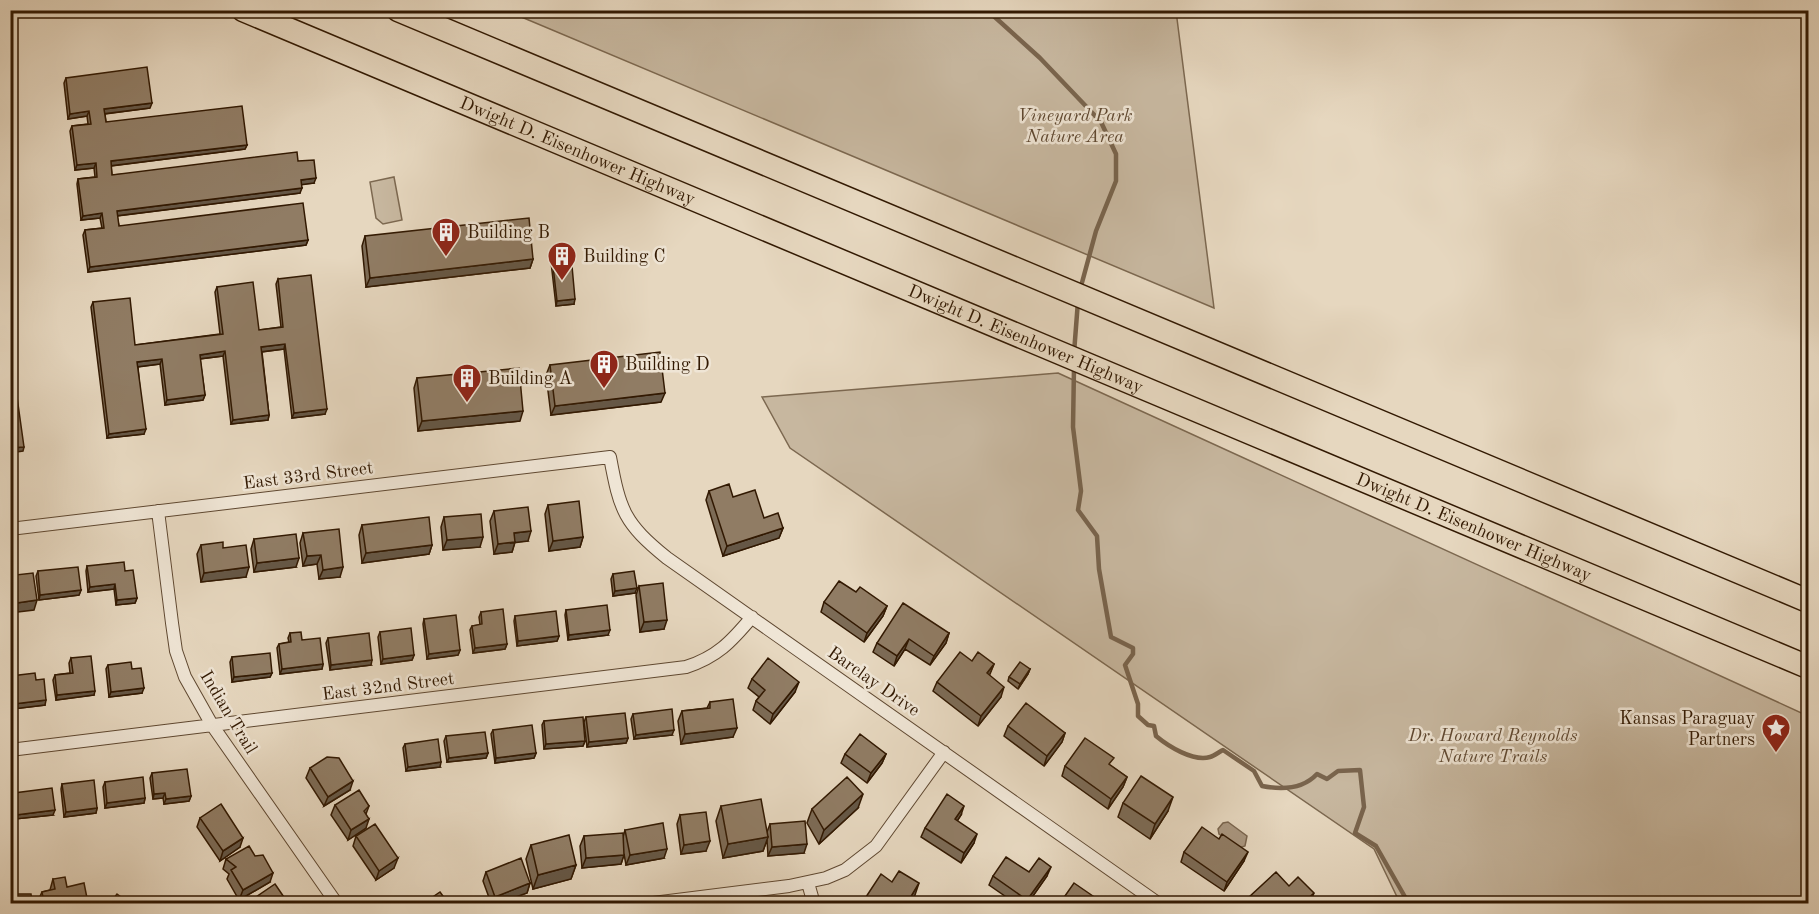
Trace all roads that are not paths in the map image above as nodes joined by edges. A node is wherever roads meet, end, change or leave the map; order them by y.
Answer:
1 (243, 10) edge
2 (398, 10) edge
3 (610, 457) joint
4 (158, 511) junction
5 (10, 529) edge
6 (1809, 601) edge
7 (752, 617) junction
8 (1809, 667) edge
9 (212, 725) junction
10 (10, 750) edge
11 (944, 752) junction
12 (808, 883) junction
13 (337, 903) edge
14 (645, 903) edge
15 (814, 903) edge
16 (1159, 903) edge

1 - 8 highway, Dwight D. Eisenhower Highway
2 - 6 highway
3 - 4 street, East 33rd Street
3 - 7 street, Barclay Drive
4 - 5 street, East 33rd Street
4 - 9 street, Indian Trail
7 - 9 street, East 32nd Street
7 - 11 street, Barclay Drive
9 - 10 street, East 32nd Street
9 - 13 street, Indian Trail
11 - 12 street
11 - 16 street, Barclay Drive
12 - 14 street
12 - 15 street

